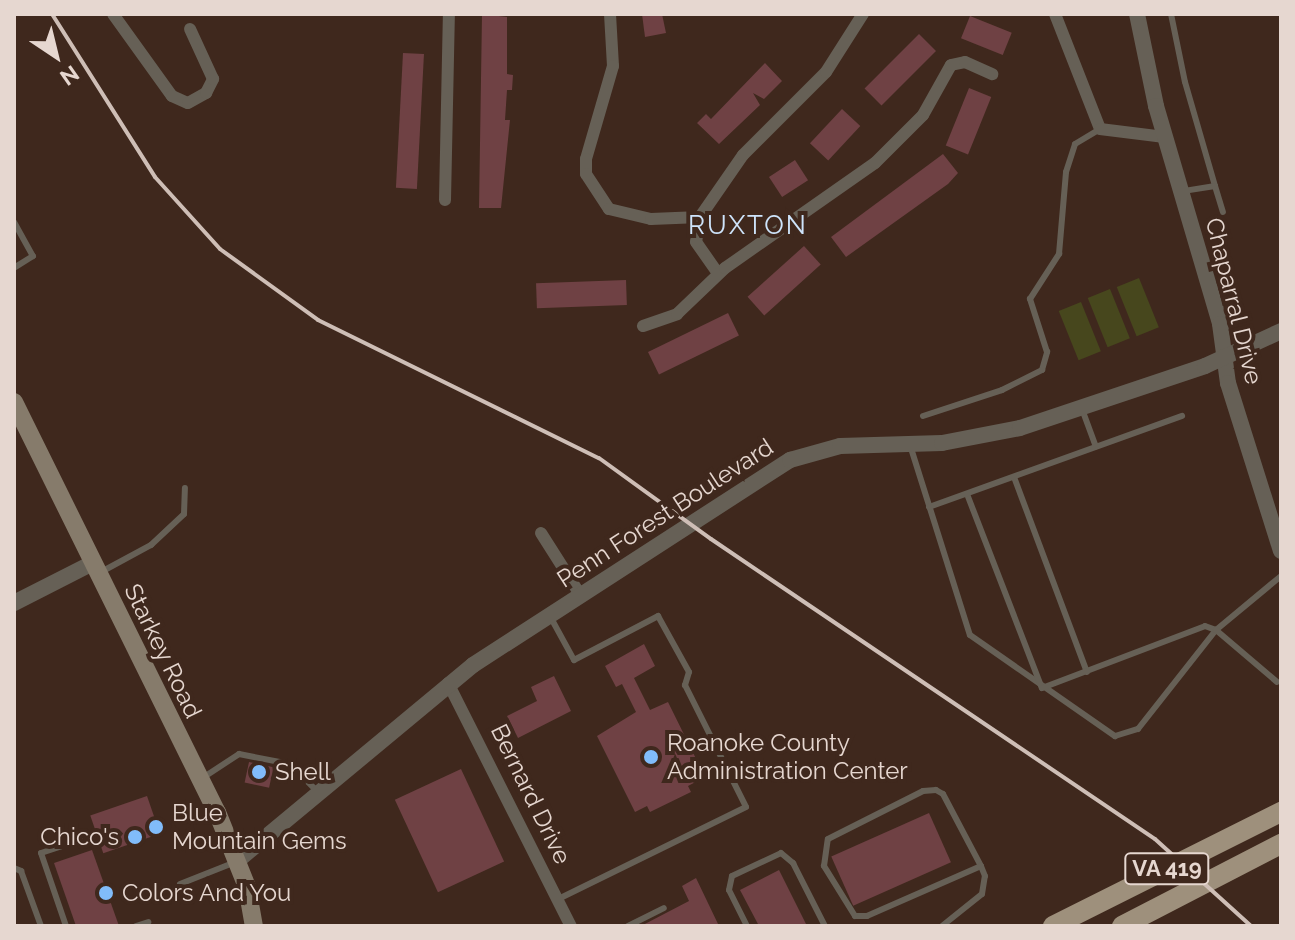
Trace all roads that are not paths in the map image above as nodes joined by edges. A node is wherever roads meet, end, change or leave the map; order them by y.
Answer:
1 (113, 14) edge
2 (449, 14) edge
3 (610, 14) edge
4 (863, 14) edge
5 (1055, 14) edge
6 (1137, 14) edge
7 (1171, 14) edge
8 (190, 29) dead end
9 (992, 74) dead end
10 (1100, 129) junction
11 (1165, 137) junction
12 (1215, 186) junction
13 (1181, 191) junction
14 (445, 200) dead end
15 (1223, 212) dead end
16 (700, 217) junction
17 (14, 222) edge
18 (14, 268) edge
19 (718, 273) junction
20 (643, 326) dead end
21 (1281, 331) edge
22 (1225, 356) junction
23 (14, 402) edge
24 (1082, 408) junction
25 (923, 416) dead end
26 (1182, 416) dead end
27 (910, 445) junction
28 (1096, 447) junction
29 (1014, 477) junction
30 (185, 488) dead end
31 (967, 494) junction
32 (929, 507) junction
33 (541, 533) dead end
34 (1281, 551) edge
35 (95, 568) junction
36 (1281, 576) edge
37 (581, 596) junction
38 (14, 603) edge
39 (550, 615) junction
40 (1216, 630) junction
41 (1087, 672) junction
42 (1277, 682) dead end
43 (448, 683) junction
44 (1042, 688) junction
45 (200, 779) junction
46 (321, 794) junction
47 (1281, 812) edge
48 (80, 840) dead end
49 (1281, 844) edge
50 (237, 861) junction
51 (981, 866) junction
52 (14, 868) edge
53 (180, 884) dead end
54 (558, 899) junction
55 (664, 908) dead end
56 (148, 922) dead end
57 (41, 926) edge
58 (66, 926) edge
59 (136, 926) edge
60 (254, 926) edge
61 (571, 926) edge
62 (628, 926) edge
63 (747, 926) edge
64 (825, 926) edge
65 (942, 926) edge
66 (1053, 926) edge
67 (1122, 926) edge

1 - 8 street
2 - 14 street
3 - 16 street
4 - 16 street
5 - 10 street
6 - 11 street, Chaparral Drive
7 - 12 lane
9 - 19 street
10 - 11 street
10 - 25 lane
11 - 13 street, Chaparral Drive
12 - 13 lane
12 - 15 lane
13 - 22 street, Chaparral Drive
16 - 19 street
17 - 18 lane
19 - 20 street
21 - 22 street, Penn Forest Boulevard
22 - 24 street, Penn Forest Boulevard
22 - 34 street, Chaparral Drive
23 - 35 main road, Starkey Road
24 - 27 street, Penn Forest Boulevard
24 - 28 lane
26 - 28 lane
27 - 32 lane
27 - 37 street, Penn Forest Boulevard
28 - 29 lane
29 - 31 lane
29 - 41 lane
30 - 35 lane
31 - 32 lane
31 - 44 lane
32 - 44 lane
33 - 37 street
35 - 38 street
35 - 45 main road, Starkey Road
36 - 40 lane
37 - 39 street, Penn Forest Boulevard
39 - 43 street, Penn Forest Boulevard
39 - 54 lane
40 - 41 lane
40 - 42 lane
40 - 44 lane
41 - 44 lane
43 - 46 street, Penn Forest Boulevard
43 - 54 street, Bernard Drive
45 - 46 lane
45 - 50 main road, Starkey Road
46 - 50 street, Penn Forest Boulevard
47 - 66 main road, VA 419
48 - 58 lane
49 - 67 main road, VA 419
50 - 53 lane
50 - 60 main road, Starkey Road
51 - 51 lane
51 - 65 lane
52 - 57 lane
54 - 61 street, Bernard Drive
55 - 62 lane
56 - 59 lane
63 - 64 lane

